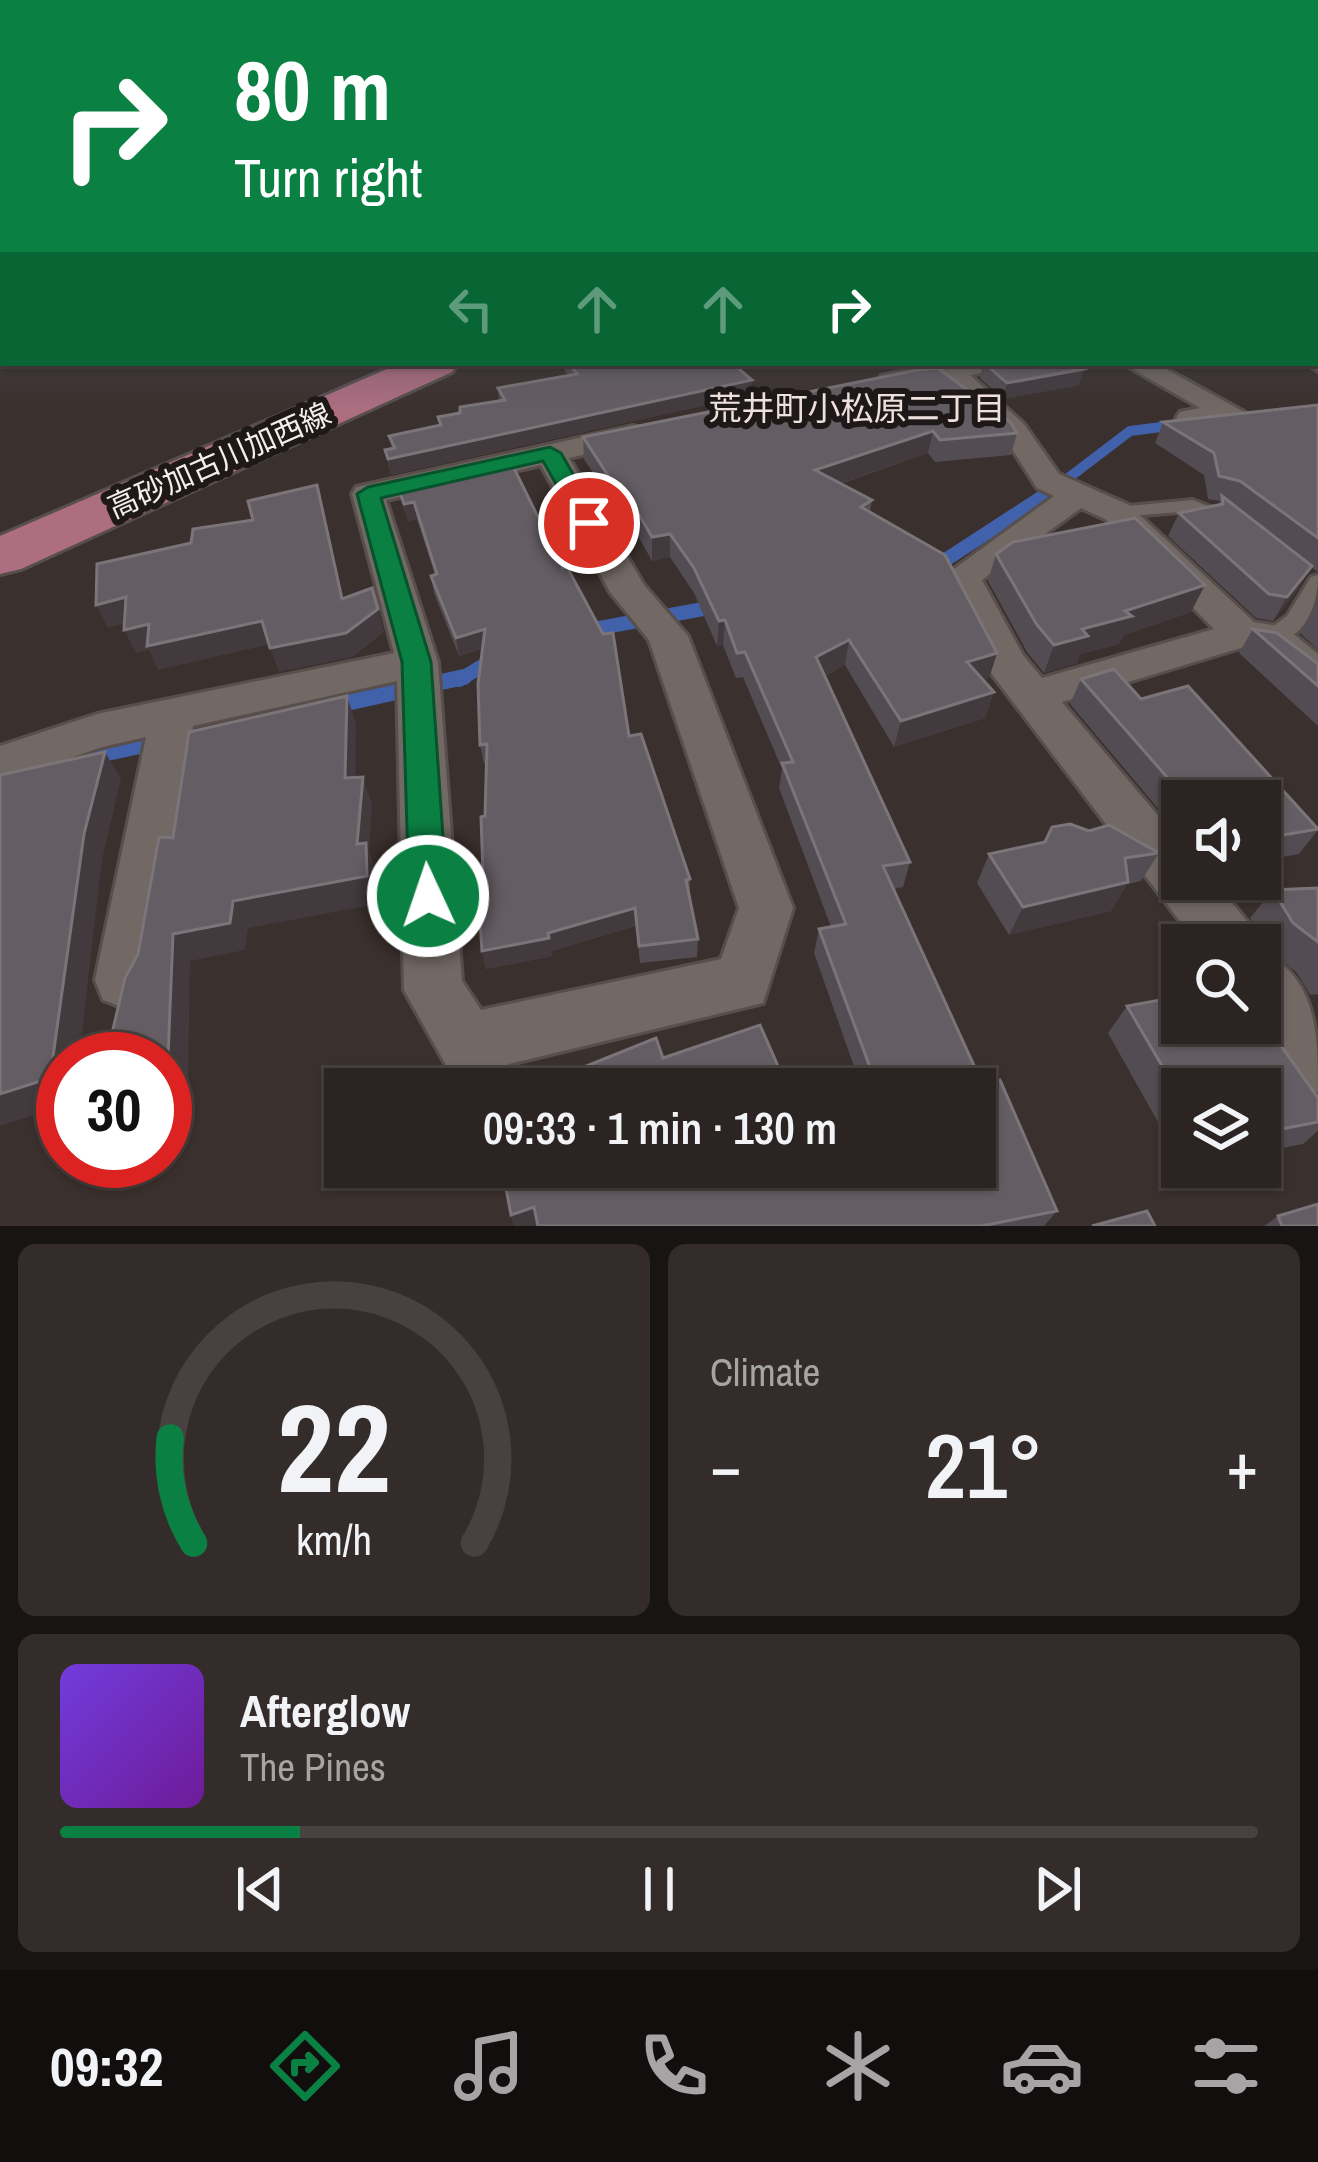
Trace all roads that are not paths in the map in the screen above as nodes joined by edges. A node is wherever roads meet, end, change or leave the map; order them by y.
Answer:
1 (430, 366) edge
2 (948, 366) edge
3 (1142, 366) edge
4 (862, 387) edge
5 (1190, 418) edge
6 (660, 429) edge
7 (550, 453) junction
8 (1097, 504) junction
9 (1239, 526) edge
10 (0, 557) edge
11 (1295, 571) edge
12 (1316, 583) edge
13 (1257, 635) junction
14 (417, 662) junction
15 (1318, 677) edge
16 (1031, 696) junction
17 (173, 715) junction
18 (0, 764) edge
19 (1215, 924) edge
20 (124, 980) edge
21 (1281, 1007) edge
22 (1313, 1048) edge

1 - 10 main road, 高砂加古川加西線
2 - 4 street
2 - 8 street
3 - 5 street
6 - 7 street
7 - 14 street
7 - 14 street
8 - 9 lane
8 - 13 street
8 - 16 street
11 - 12 lane
12 - 13 lane
13 - 15 street
13 - 16 street
14 - 17 street
16 - 19 street
17 - 18 street
17 - 20 street
21 - 22 street

